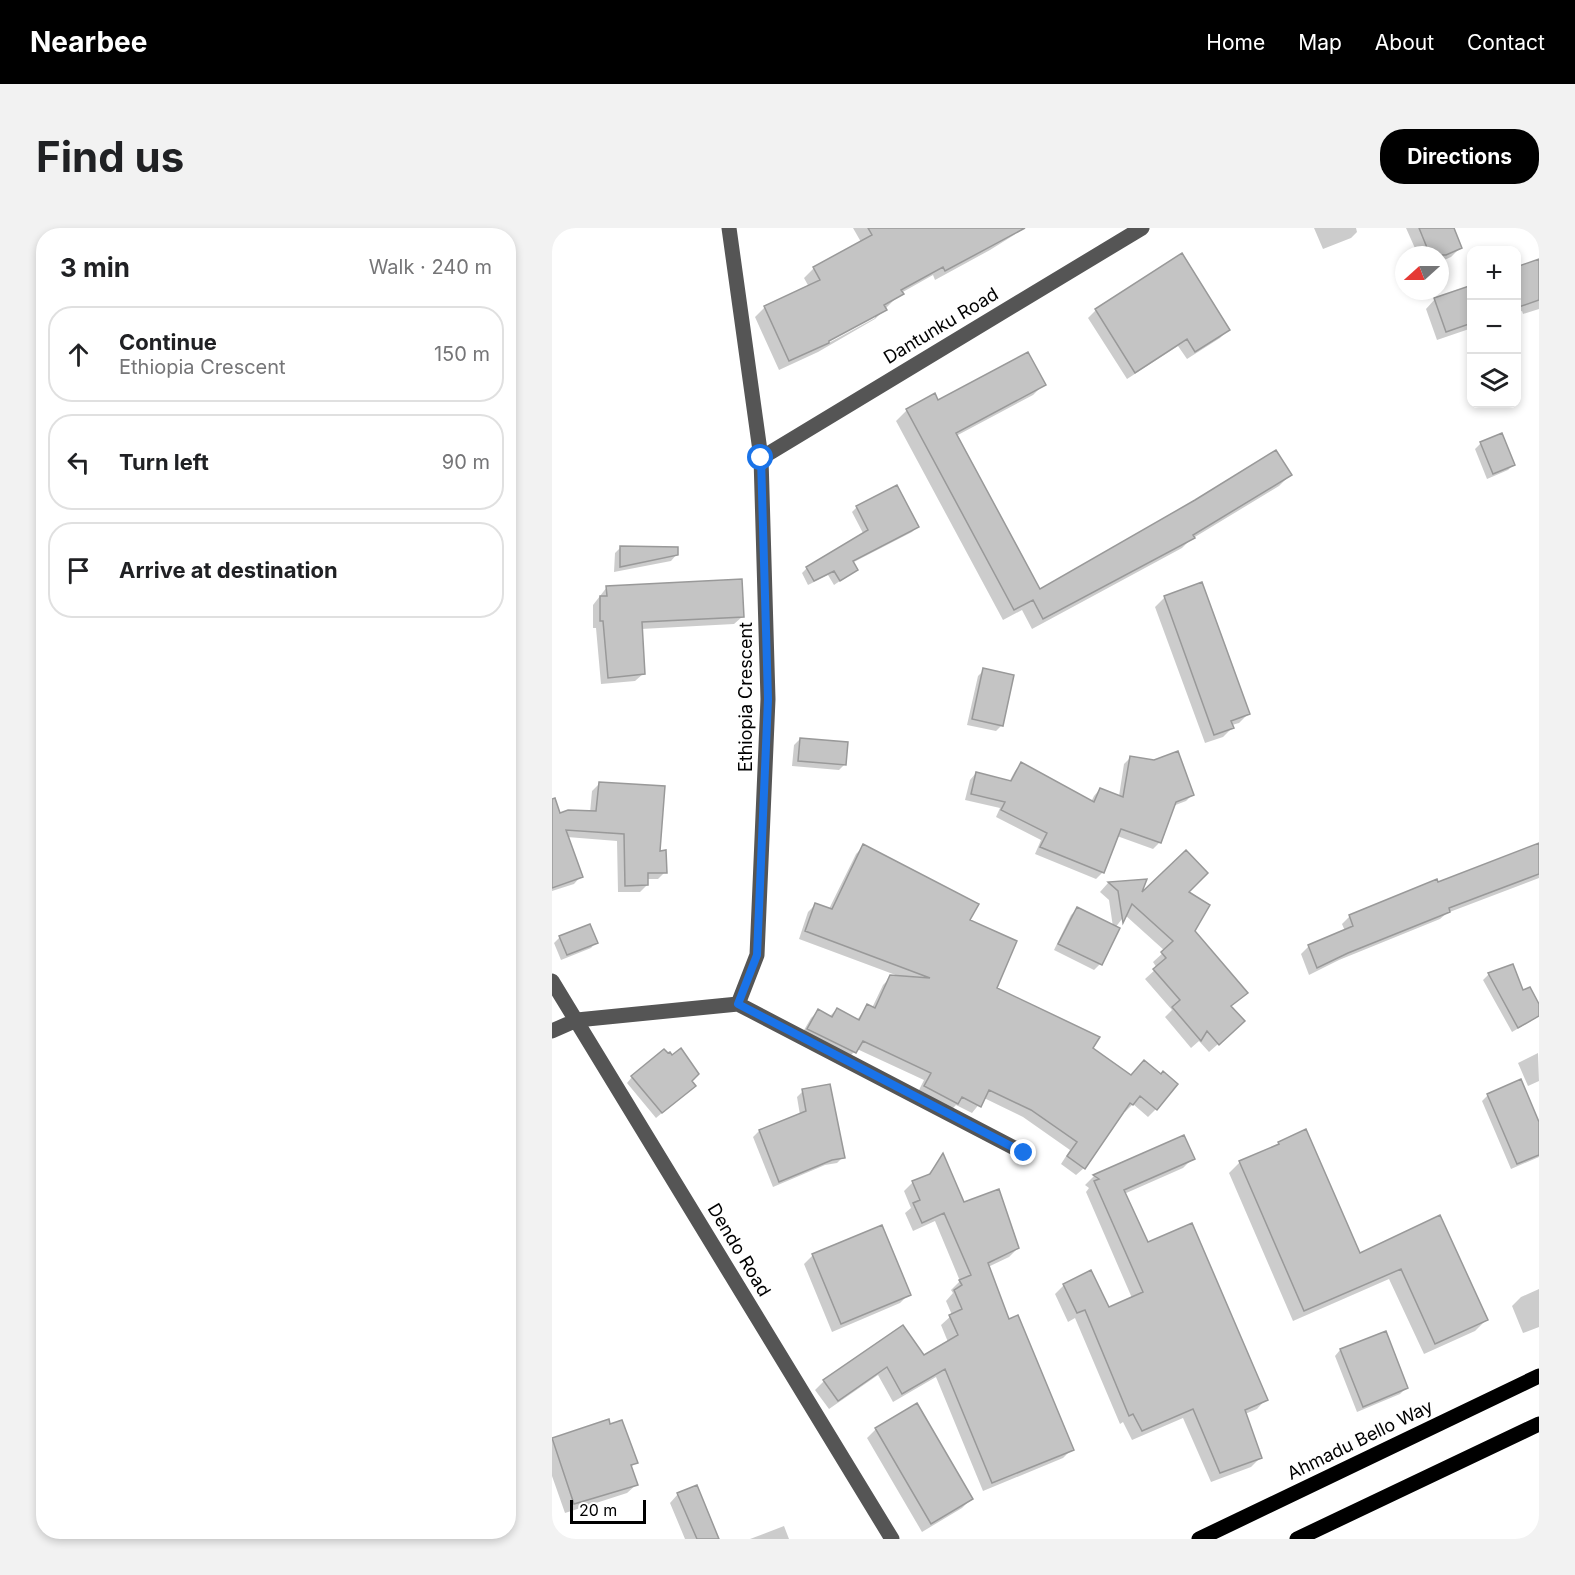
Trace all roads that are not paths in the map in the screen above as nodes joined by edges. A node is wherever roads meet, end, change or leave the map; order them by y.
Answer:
1 (729, 228) edge
2 (1142, 228) edge
3 (761, 458) junction
4 (552, 981) edge
5 (738, 1004) junction
6 (577, 1020) junction
7 (552, 1031) edge
8 (1024, 1153) dead end
9 (1539, 1376) edge
10 (1539, 1424) edge
11 (892, 1539) edge
12 (1199, 1539) edge
13 (1297, 1539) edge

1 - 3 street, Ethiopia Crescent
2 - 3 street, Dantunku Road
3 - 5 street, Ethiopia Crescent
4 - 6 street, Dendo Road
5 - 6 street
5 - 8 street
6 - 7 street
6 - 11 street, Dendo Road
9 - 12 main road, Ahmadu Bello Way
10 - 13 main road

